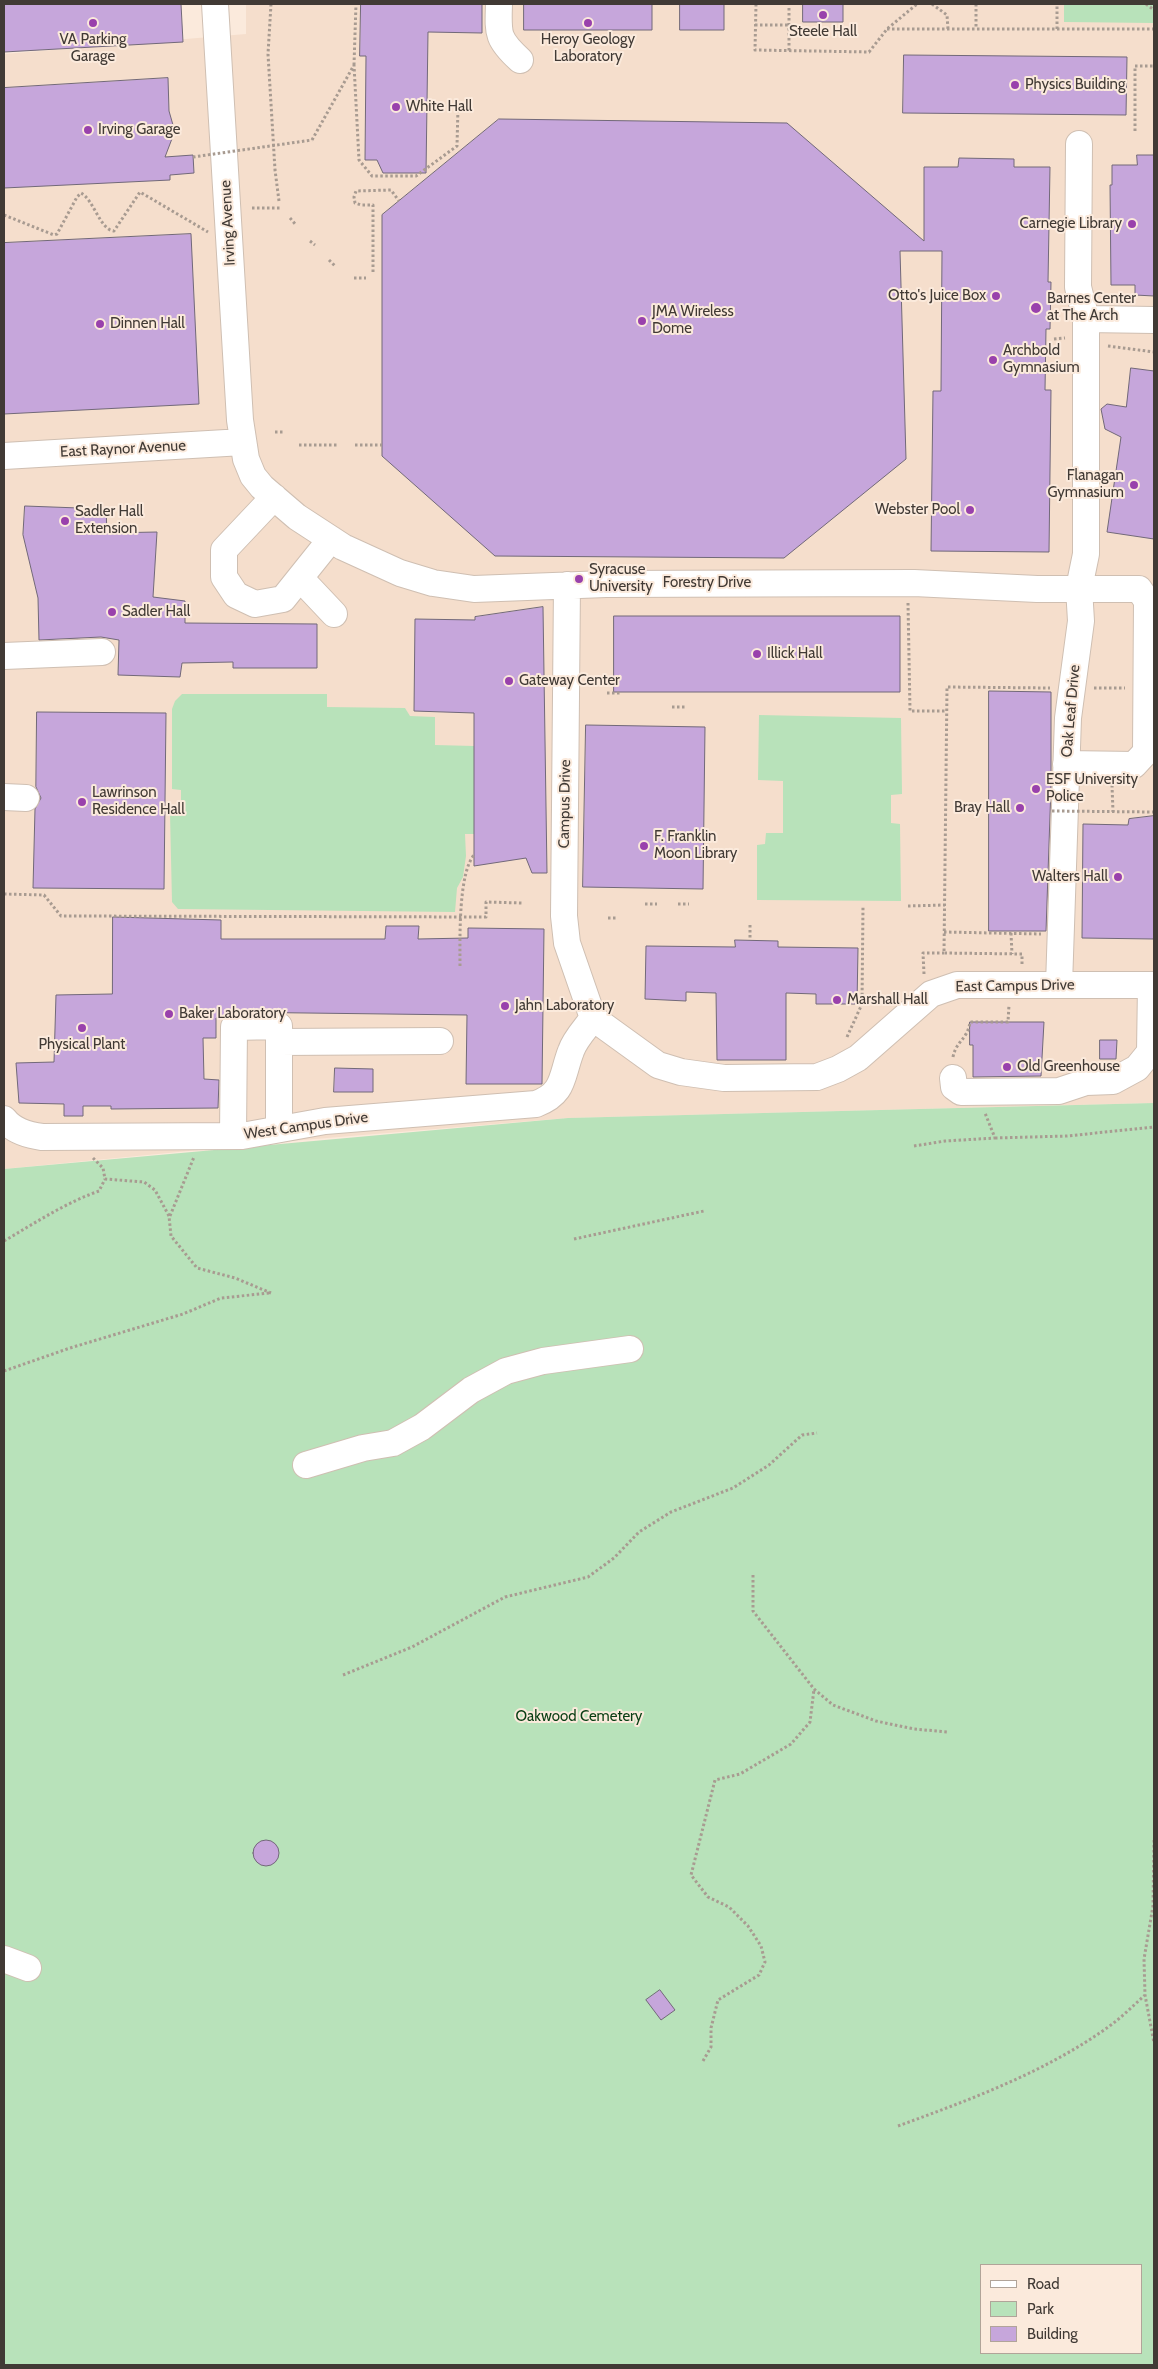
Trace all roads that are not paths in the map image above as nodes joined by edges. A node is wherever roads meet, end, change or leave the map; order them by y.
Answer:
1 (215, 4) edge
2 (498, 4) edge
3 (520, 60) dead end
4 (1079, 144) dead end
5 (1154, 320) edge
6 (1077, 329) junction
7 (243, 442) junction
8 (4, 456) edge
9 (274, 497) junction
10 (331, 539) junction
11 (300, 578) junction
12 (567, 585) junction
13 (1079, 588) junction
14 (334, 614) dead end
15 (102, 652) dead end
16 (4, 656) edge
17 (1066, 764) junction
18 (1153, 984) edge
19 (1059, 985) junction
20 (593, 1018) junction
21 (440, 1041) dead end
22 (279, 1042) junction
23 (953, 1078) road end
24 (4, 1118) edge
25 (279, 1129) junction
26 (233, 1136) junction
27 (630, 1349) dead end
28 (306, 1465) dead end
29 (4, 1959) edge
30 (28, 1968) dead end

1 - 7 street, Irving Avenue
2 - 3 street
4 - 6 street, Oak Leaf Drive
5 - 6 street
6 - 13 street, Oak Leaf Drive
7 - 8 street, East Raynor Avenue
7 - 9 street, Forestry Drive
9 - 10 street, Forestry Drive
9 - 11 street
10 - 11 street
10 - 12 street, Forestry Drive
11 - 14 street
12 - 13 street, Forestry Drive
12 - 20 street, Campus Drive
13 - 17 street, Oak Leaf Drive
13 - 17 street, Forestry Drive
15 - 16 street
17 - 19 street, Oak Leaf Drive
18 - 19 street, East Campus Drive
18 - 23 street
19 - 20 street, East Campus Drive
20 - 25 street, West Campus Drive
21 - 22 street
22 - 25 street
22 - 26 street
24 - 26 street, West Campus Drive
25 - 26 street, West Campus Drive
27 - 28 street
29 - 30 street

